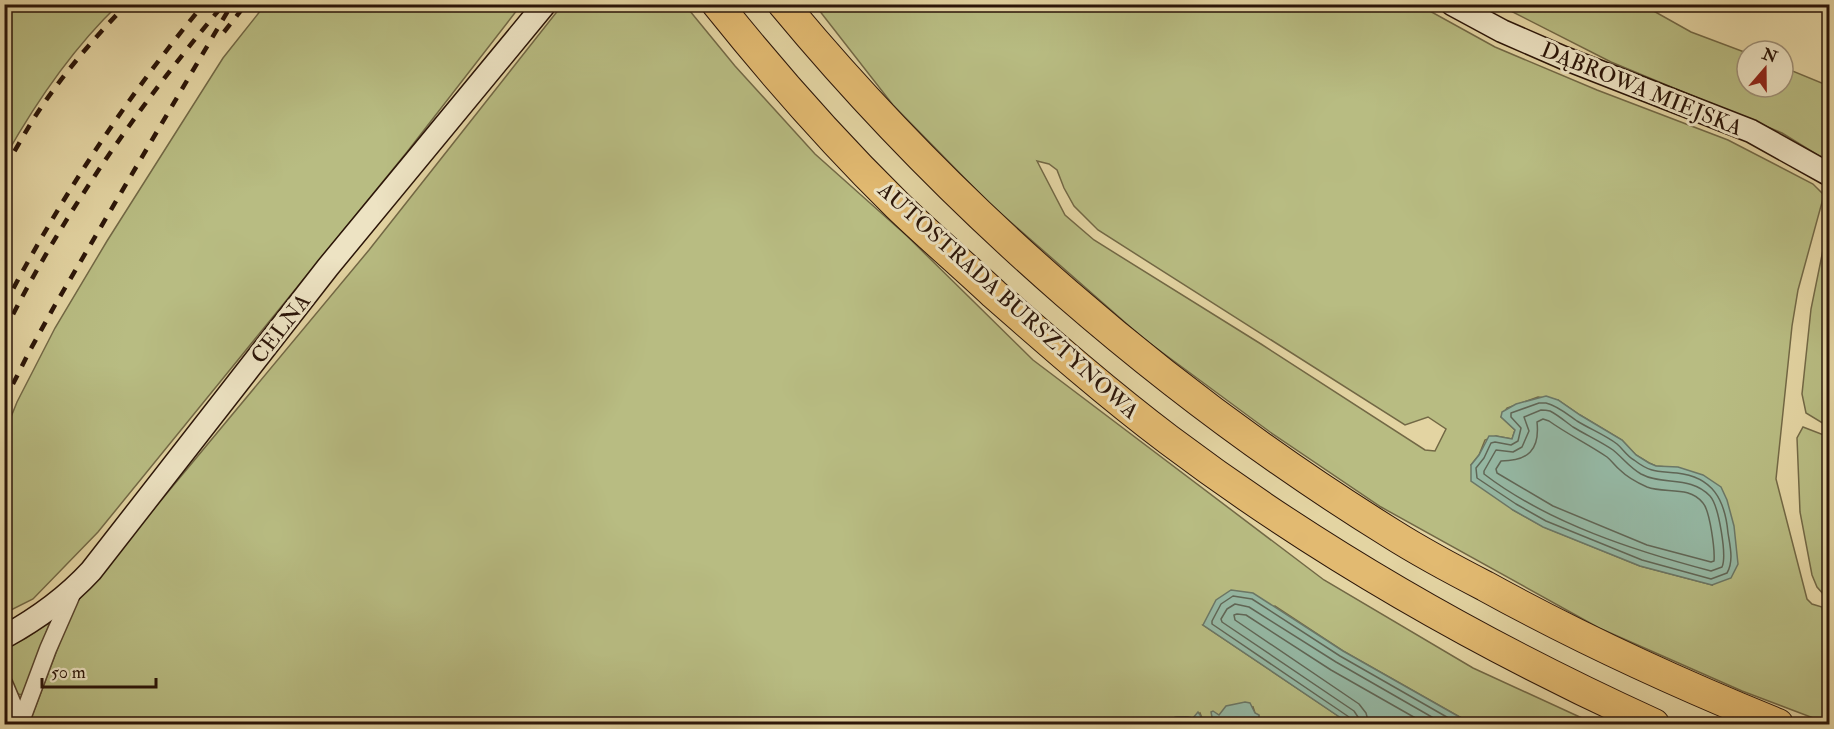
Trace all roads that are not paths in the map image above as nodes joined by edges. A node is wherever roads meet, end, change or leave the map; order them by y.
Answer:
1 (545, 4) edge
2 (717, 4) edge
3 (783, 4) edge
4 (1452, 4) edge
5 (1830, 176) edge
6 (73, 591) junction
7 (4, 638) edge
8 (4, 683) edge
9 (14, 724) edge
10 (20, 724) edge
11 (1654, 724) edge
12 (1778, 724) edge

1 - 6 street, CELNA
2 - 11 highway, AUTOSTRADA BURSZTYNOWA
3 - 12 highway, AUTOSTRADA BURSZTYNOWA
4 - 5 street, DĄBROWA MIEJSKA
6 - 7 street, CELNA
6 - 10 street
8 - 9 street

